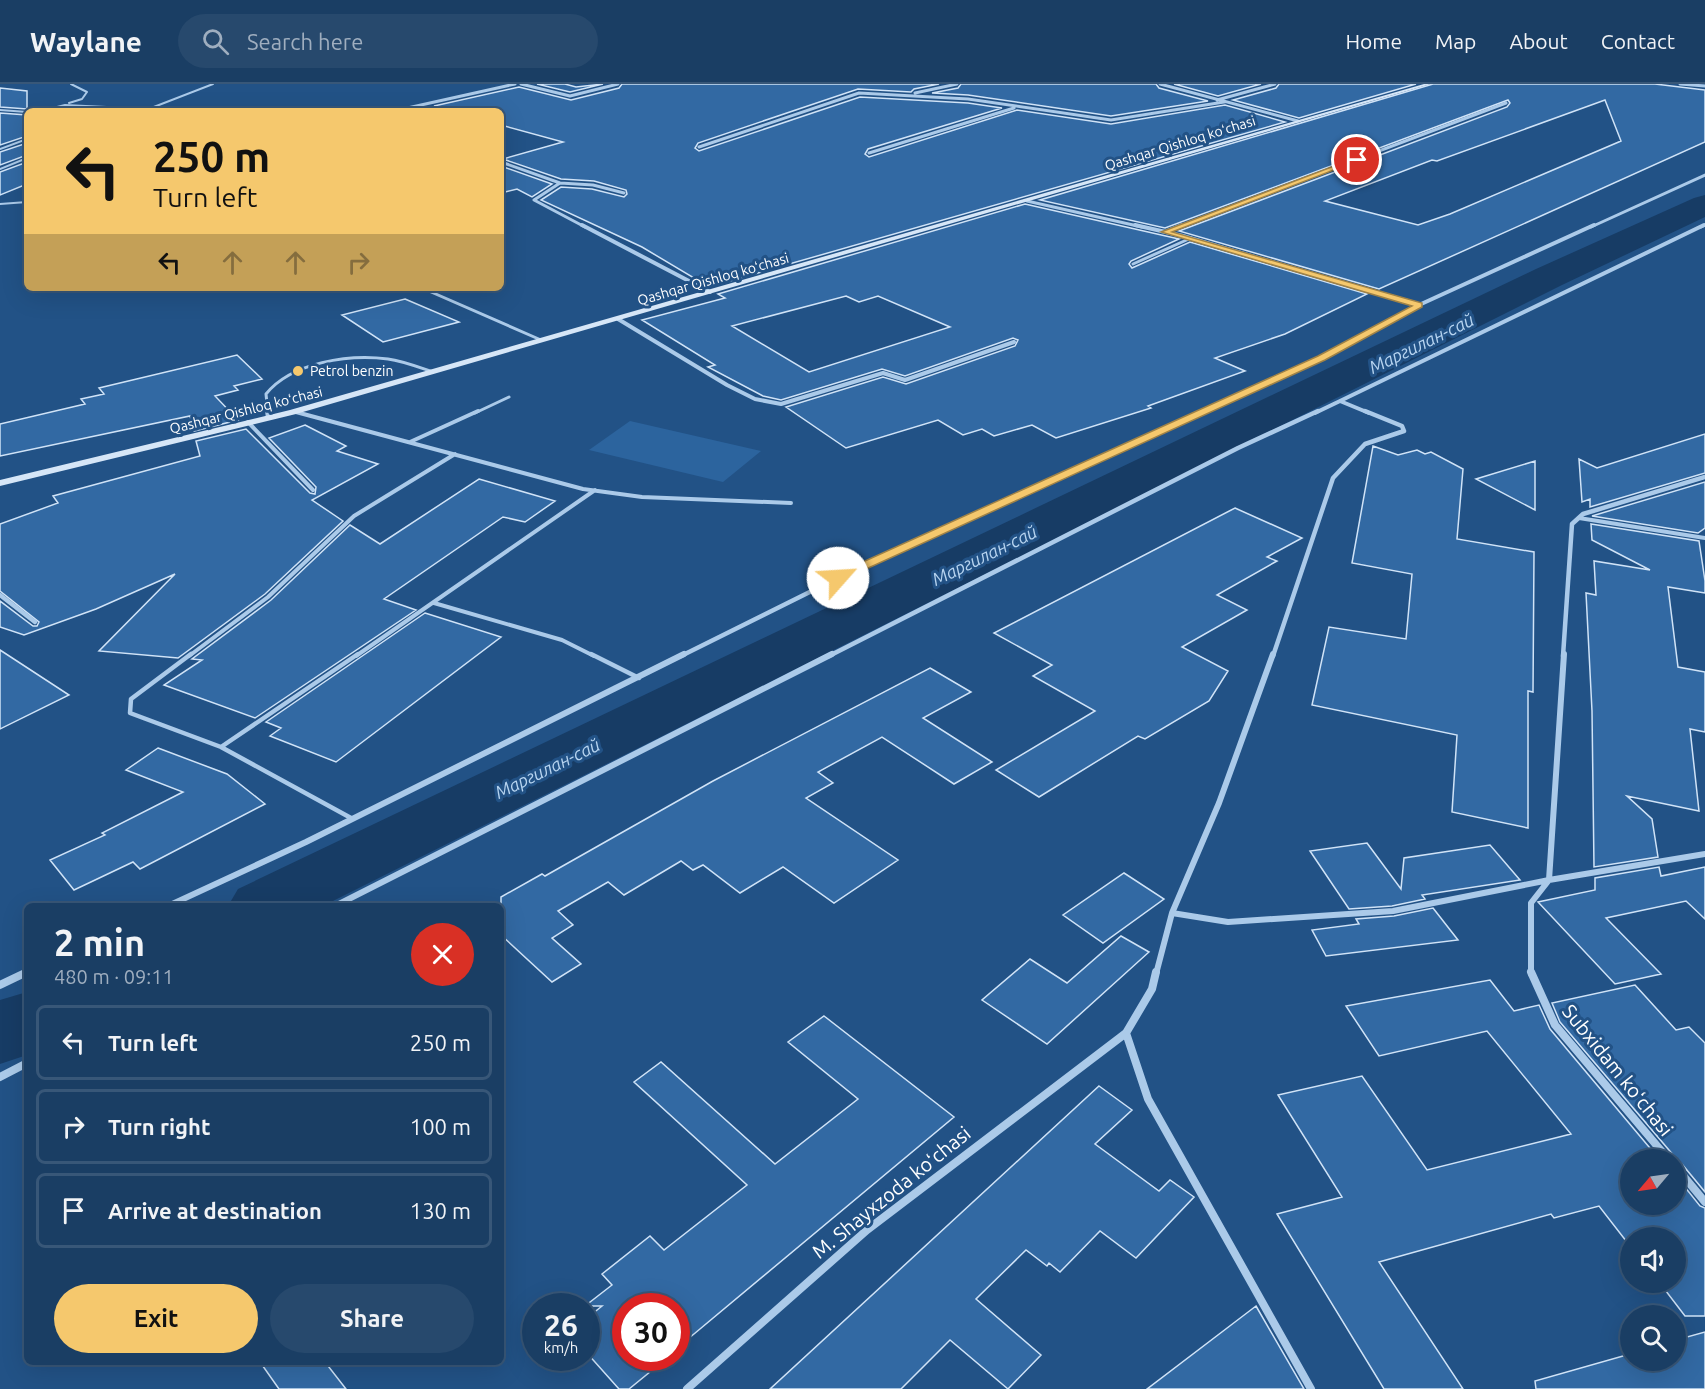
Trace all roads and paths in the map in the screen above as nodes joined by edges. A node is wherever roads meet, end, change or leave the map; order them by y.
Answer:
1 (71, 84) edge
2 (213, 84) edge
3 (515, 84) edge
4 (521, 84) edge
5 (618, 84) edge
6 (957, 84) edge
7 (1160, 84) edge
8 (1275, 84) edge
9 (1429, 84) edge
10 (1680, 84) edge
11 (1705, 86) edge
12 (909, 94) junction
13 (1216, 100) junction
14 (1224, 102) junction
15 (1506, 103) dead end
16 (65, 105) junction
17 (1017, 106) junction
18 (53, 108) edge
19 (127, 108) edge
20 (151, 108) edge
21 (407, 108) edge
22 (0, 110) edge
23 (24, 112) edge
24 (1298, 121) junction
25 (24, 140) edge
26 (699, 147) dead end
27 (0, 148) edge
28 (869, 153) dead end
29 (24, 159) edge
30 (504, 163) edge
31 (0, 169) edge
32 (1705, 175) edge
33 (560, 183) junction
34 (624, 193) dead end
35 (1027, 201) junction
36 (24, 202) edge
37 (0, 204) edge
38 (1705, 225) edge
39 (1165, 232) junction
40 (1191, 238) junction
41 (1133, 264) dead end
42 (429, 291) edge
43 (710, 292) junction
44 (1419, 305) junction
45 (618, 319) junction
46 (541, 340) junction
47 (1014, 342) dead end
48 (433, 372) junction
49 (509, 396) dead end
50 (1340, 400) junction
51 (293, 412) junction
52 (268, 418) junction
53 (249, 422) junction
54 (410, 442) junction
55 (455, 454) junction
56 (1705, 477) edge
57 (0, 483) edge
58 (314, 490) dead end
59 (595, 490) junction
60 (791, 503) dead end
61 (1579, 518) junction
62 (1705, 538) edge
63 (0, 595) edge
64 (434, 603) junction
65 (35, 622) dead end
66 (639, 678) junction
67 (221, 747) junction
68 (351, 818) junction
69 (1705, 855) edge
70 (1549, 880) junction
71 (174, 903) edge
72 (341, 903) edge
73 (1172, 913) junction
74 (24, 973) edge
75 (0, 985) edge
76 (1126, 1032) junction
77 (24, 1065) edge
78 (0, 1077) edge
79 (1660, 1149) edge
80 (1686, 1179) edge
81 (1705, 1202) edge
82 (687, 1389) edge
83 (1311, 1389) edge

1 - 16 lane
2 - 20 lane
3 - 21 street
4 - 5 street
6 - 12 street
7 - 13 street
8 - 13 street
9 - 24 main road, Qashqar Qishloq koʻchasi
10 - 11 street
12 - 17 street
12 - 26 street
13 - 14 street
14 - 17 street
14 - 24 street
15 - 39 street
16 - 18 lane
16 - 19 lane
17 - 28 street
22 - 23 lane
24 - 35 main road, Qashqar Qishloq koʻchasi
25 - 27 lane
29 - 31 lane
30 - 33 street
32 - 44 street
33 - 34 street
33 - 43 street
35 - 39 street
35 - 43 main road, Qashqar Qishloq koʻchasi
36 - 37 lane
38 - 50 street
39 - 40 street
40 - 41 lane
40 - 44 street
42 - 46 lane
43 - 45 main road, Qashqar Qishloq koʻchasi
44 - 66 street
45 - 46 main road, Qashqar Qishloq koʻchasi
45 - 47 street
46 - 48 main road, Qashqar Qishloq koʻchasi
48 - 51 main road, Qashqar Qishloq koʻchasi
48 - 52 lane
49 - 54 lane
50 - 72 street
50 - 73 street
51 - 52 main road, Qashqar Qishloq koʻchasi
51 - 54 lane
52 - 53 main road, Qashqar Qishloq koʻchasi
53 - 57 main road, Qashqar Qishloq koʻchasi
53 - 58 lane
54 - 55 lane
55 - 59 lane
55 - 67 lane
56 - 61 street
59 - 60 lane
59 - 64 lane
61 - 62 lane
61 - 70 street
63 - 65 street
64 - 66 lane
64 - 67 lane
66 - 68 street
67 - 68 lane
68 - 71 street
69 - 70 street
70 - 73 street
70 - 79 street, Subxidam koʻchasi
73 - 76 street
74 - 75 street
76 - 82 street, M. Shayxzoda koʻchasi
76 - 83 street
77 - 78 street
80 - 81 street

